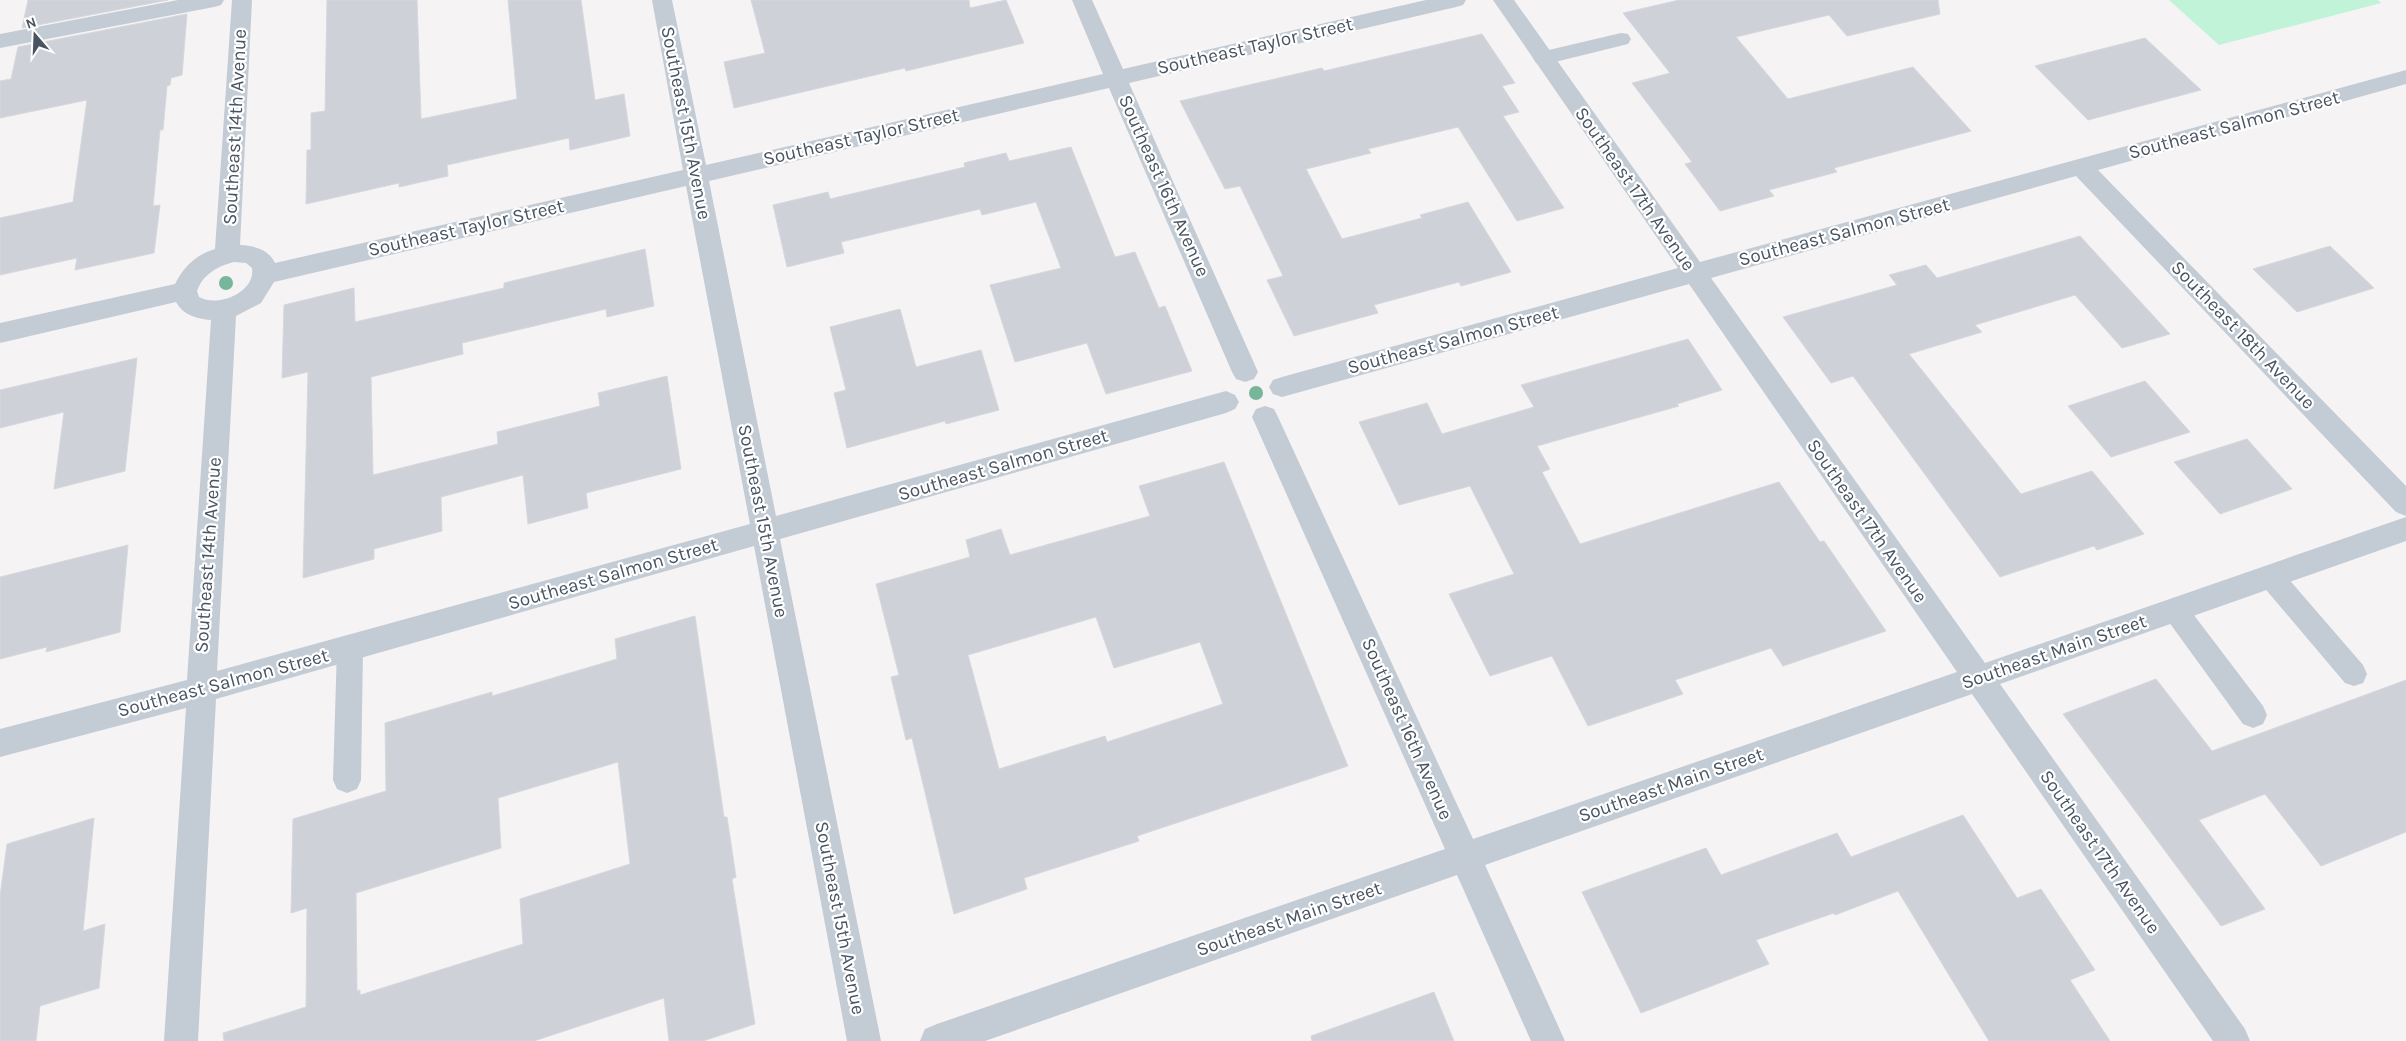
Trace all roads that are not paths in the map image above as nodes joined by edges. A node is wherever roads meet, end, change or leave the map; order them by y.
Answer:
1 (214, 0) edge
2 (242, 0) edge
3 (662, 0) edge
4 (1082, 0) edge
5 (1456, 0) edge
6 (1503, 0) edge
7 (1621, 39) dead end
8 (0, 41) edge
9 (1543, 58) junction
10 (2406, 77) edge
11 (1117, 78) junction
12 (2081, 167) junction
13 (696, 175) junction
14 (227, 254) junction
15 (1694, 273) junction
16 (265, 275) junction
17 (185, 291) junction
18 (224, 309) junction
19 (0, 333) edge
20 (1246, 372) junction
21 (1282, 387) junction
22 (1226, 402) junction
23 (1265, 417) junction
24 (2406, 504) edge
25 (2406, 529) edge
26 (765, 531) junction
27 (2271, 576) junction
28 (2175, 610) junction
29 (350, 648) junction
30 (2354, 674) dead end
31 (1978, 678) junction
32 (200, 690) junction
33 (2253, 715) dead end
34 (0, 743) edge
35 (347, 780) dead end
36 (1465, 857) junction
37 (181, 1041) edge
38 (864, 1041) edge
39 (937, 1041) edge
40 (1548, 1041) edge
41 (2232, 1041) edge

1 - 8 street
2 - 14 street, Southeast 14th Avenue
3 - 13 street, Southeast 15th Avenue
4 - 11 street, Southeast 16th Avenue
5 - 11 street, Southeast Taylor Street
6 - 9 street, Southeast 17th Avenue
7 - 9 lane
9 - 15 street, Southeast 17th Avenue
10 - 12 street, Southeast Salmon Street
11 - 13 street, Southeast Taylor Street
11 - 20 street, Southeast 16th Avenue
12 - 15 street, Southeast Salmon Street
12 - 24 street, Southeast 18th Avenue
13 - 16 street, Southeast Taylor Street
13 - 26 street, Southeast 15th Avenue
14 - 16 street
14 - 17 street
15 - 21 street, Southeast Salmon Street
15 - 31 street, Southeast 17th Avenue
16 - 18 street
17 - 18 street
17 - 19 street
18 - 32 street, Southeast 14th Avenue
20 - 21 street
20 - 22 street
21 - 23 street
22 - 23 street
22 - 26 street, Southeast Salmon Street
23 - 36 street, Southeast 16th Avenue
25 - 27 street, Southeast Main Street
26 - 29 street, Southeast Salmon Street
26 - 38 street, Southeast 15th Avenue
27 - 28 street, Southeast Main Street
27 - 30 lane
28 - 31 street, Southeast Main Street
28 - 33 lane
29 - 32 street, Southeast Salmon Street
29 - 35 lane
31 - 36 street, Southeast Main Street
31 - 41 street, Southeast 17th Avenue
32 - 34 street, Southeast Salmon Street
32 - 37 street, Southeast 14th Avenue
36 - 39 street, Southeast Main Street
36 - 40 street, Southeast 16th Avenue

